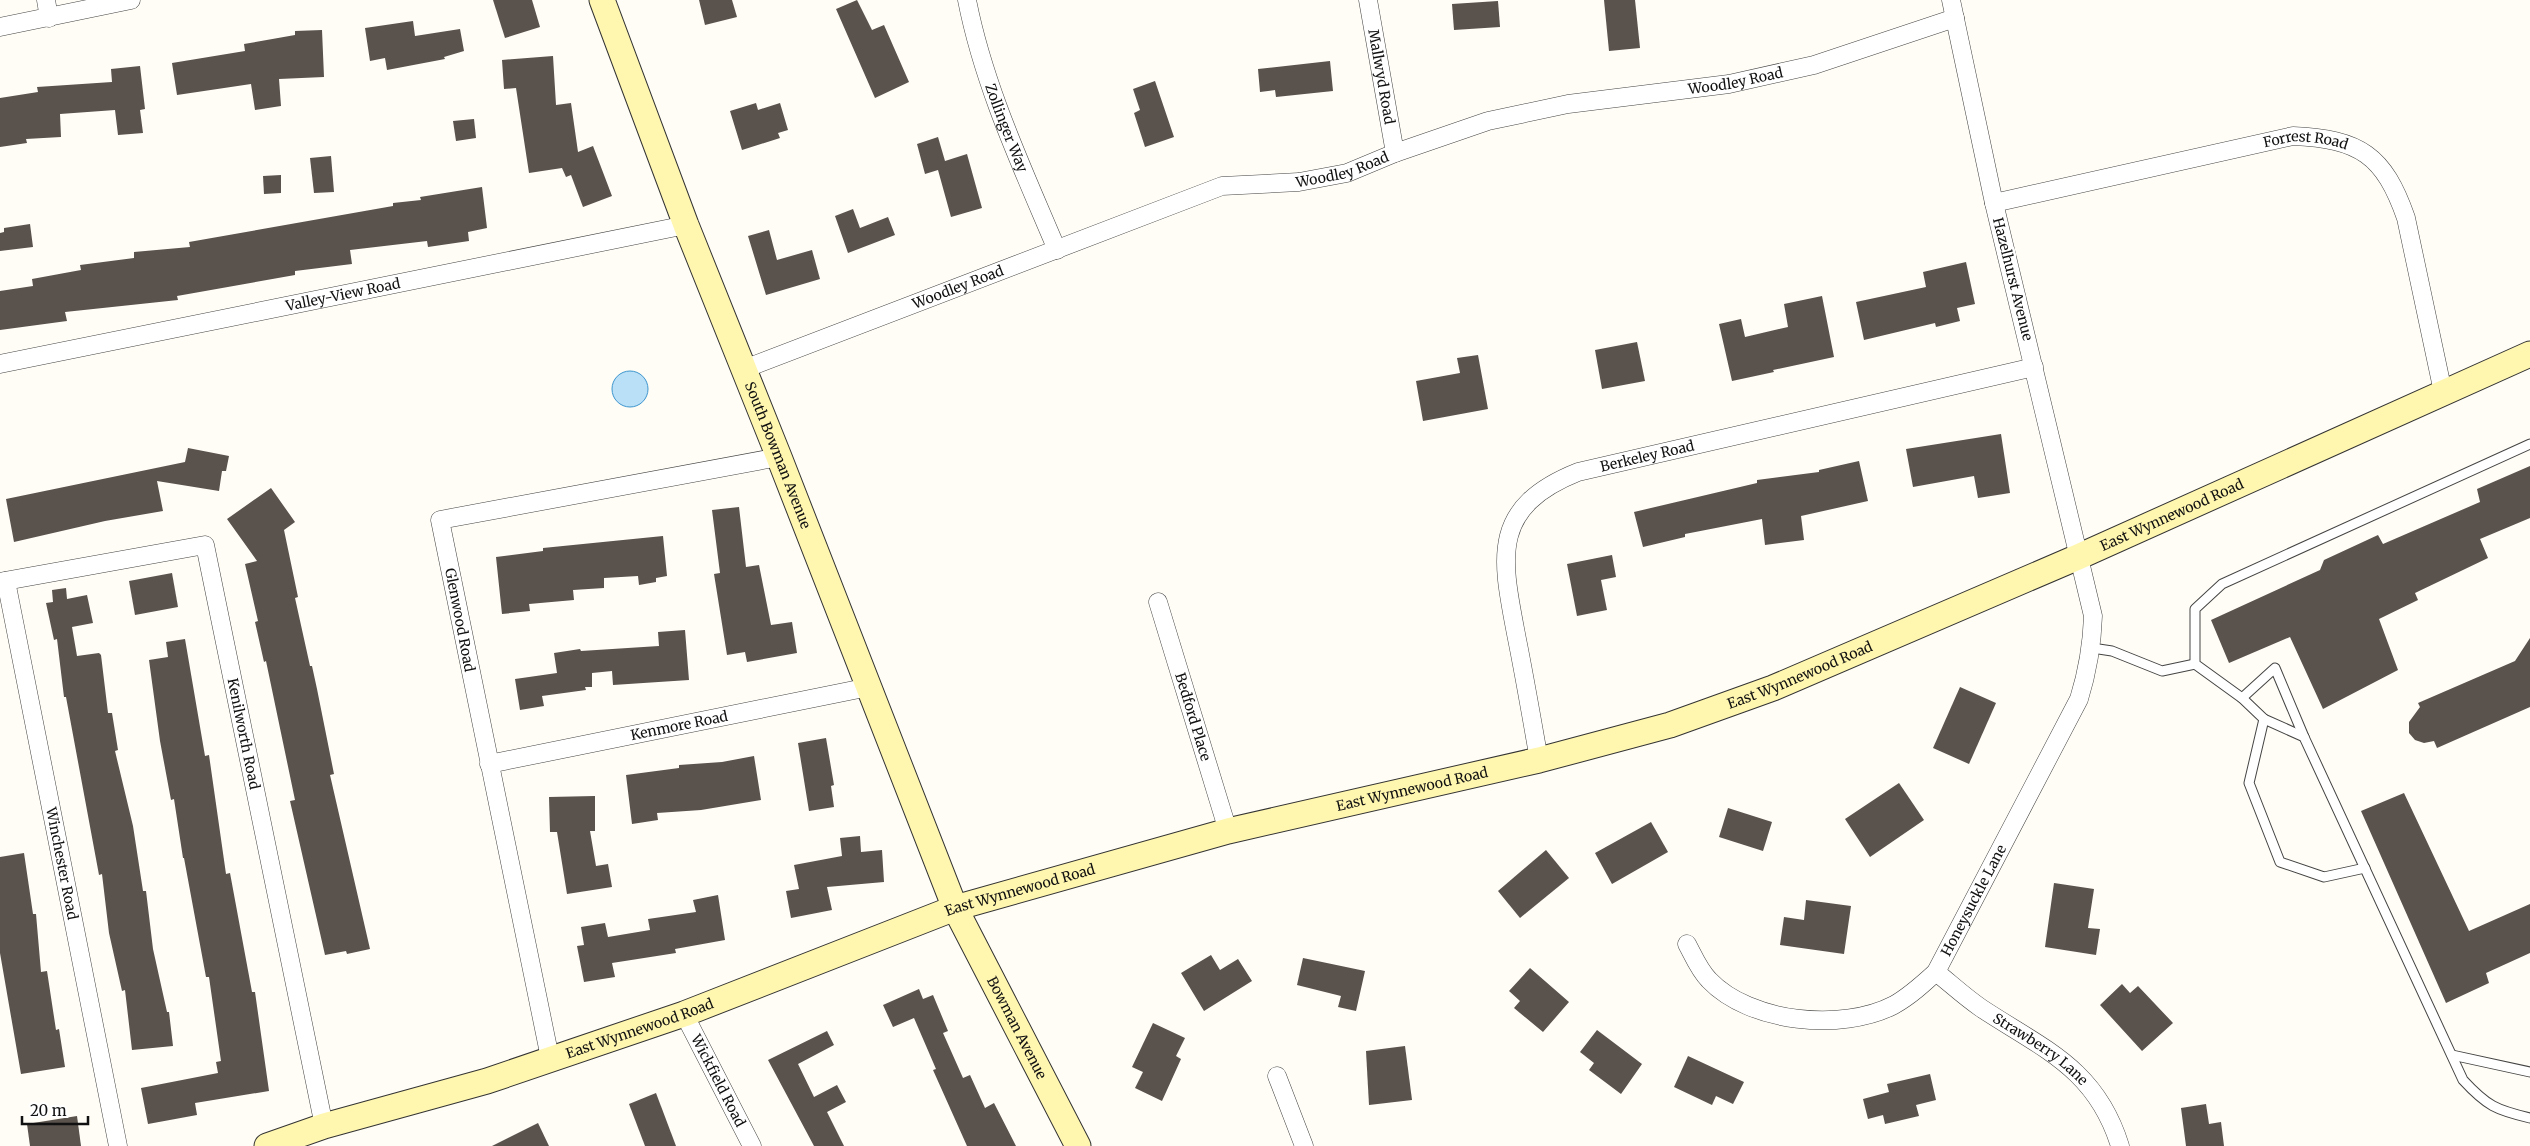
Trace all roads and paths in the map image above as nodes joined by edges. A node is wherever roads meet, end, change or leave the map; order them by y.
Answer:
1 (46, 0) edge
2 (131, 0) edge
3 (602, 0) edge
4 (967, 0) edge
5 (1368, 0) edge
6 (1951, 0) edge
7 (50, 18) junction
8 (1955, 18) junction
9 (0, 27) edge
10 (1395, 153) junction
11 (1994, 203) junction
12 (686, 225) junction
13 (1057, 250) junction
14 (2530, 354) edge
15 (0, 364) edge
16 (2034, 367) junction
17 (744, 369) junction
18 (2443, 392) junction
19 (2530, 444) edge
20 (780, 457) junction
21 (2078, 556) junction
22 (3, 581) edge
23 (1158, 602) dead end
24 (2092, 648) junction
25 (2195, 664) junction
26 (869, 687) junction
27 (2242, 698) junction
28 (2264, 719) junction
29 (2304, 737) junction
30 (1539, 760) junction
31 (489, 764) junction
32 (1228, 831) junction
33 (2365, 868) junction
34 (955, 908) junction
35 (1686, 944) dead end
36 (1936, 972) junction
37 (684, 1014) junction
38 (2452, 1056) junction
39 (550, 1058) junction
40 (2530, 1072) edge
41 (1278, 1076) dead end
42 (2530, 1118) edge
43 (324, 1126) junction
44 (118, 1146) edge
45 (267, 1146) edge
46 (752, 1146) edge
47 (1078, 1146) edge
48 (1304, 1146) edge
49 (2120, 1146) edge

1 - 7 street
2 - 7 street
3 - 12 street, South Bowman Avenue
4 - 13 street, Zollinger Way
5 - 10 street, Mallwyd Road
6 - 8 street, Hazelhurst Avenue
7 - 9 street
8 - 10 street, Woodley Road
8 - 11 street, Hazelhurst Avenue
10 - 13 street, Woodley Road
11 - 16 street, Hazelhurst Avenue
11 - 18 street, Forrest Road
12 - 15 street, Valley-View Road
12 - 17 street, South Bowman Avenue
13 - 17 street, Woodley Road
14 - 18 street, East Wynnewood Road
16 - 21 street, Hazelhurst Avenue
16 - 30 street, Berkeley Road
17 - 20 street, South Bowman Avenue
18 - 21 street, East Wynnewood Road
19 - 25 lane
20 - 26 street, South Bowman Avenue
20 - 31 street, Glenwood Road
21 - 24 street, Honeysuckle Lane
21 - 30 street, East Wynnewood Road
22 - 43 street, Kenilworth Road
22 - 44 street, Winchester Road
23 - 32 street, Bedford Place
24 - 25 lane
24 - 36 street, Honeysuckle Lane
25 - 27 lane
26 - 31 street, Kenmore Road
26 - 34 street, South Bowman Avenue
27 - 28 lane
27 - 29 lane
28 - 29 lane
28 - 33 lane
29 - 33 lane
30 - 32 street, East Wynnewood Road
31 - 39 street, Glenwood Road
32 - 34 street, East Wynnewood Road
33 - 38 lane
34 - 37 street, East Wynnewood Road
34 - 47 street, Bowman Avenue
35 - 36 street, Honeysuckle Lane
36 - 49 street, Strawberry Lane
37 - 39 street, East Wynnewood Road
37 - 46 street, Wickfield Road
38 - 40 lane
38 - 42 lane
39 - 43 street, East Wynnewood Road
41 - 48 street
43 - 45 street, East Wynnewood Road

